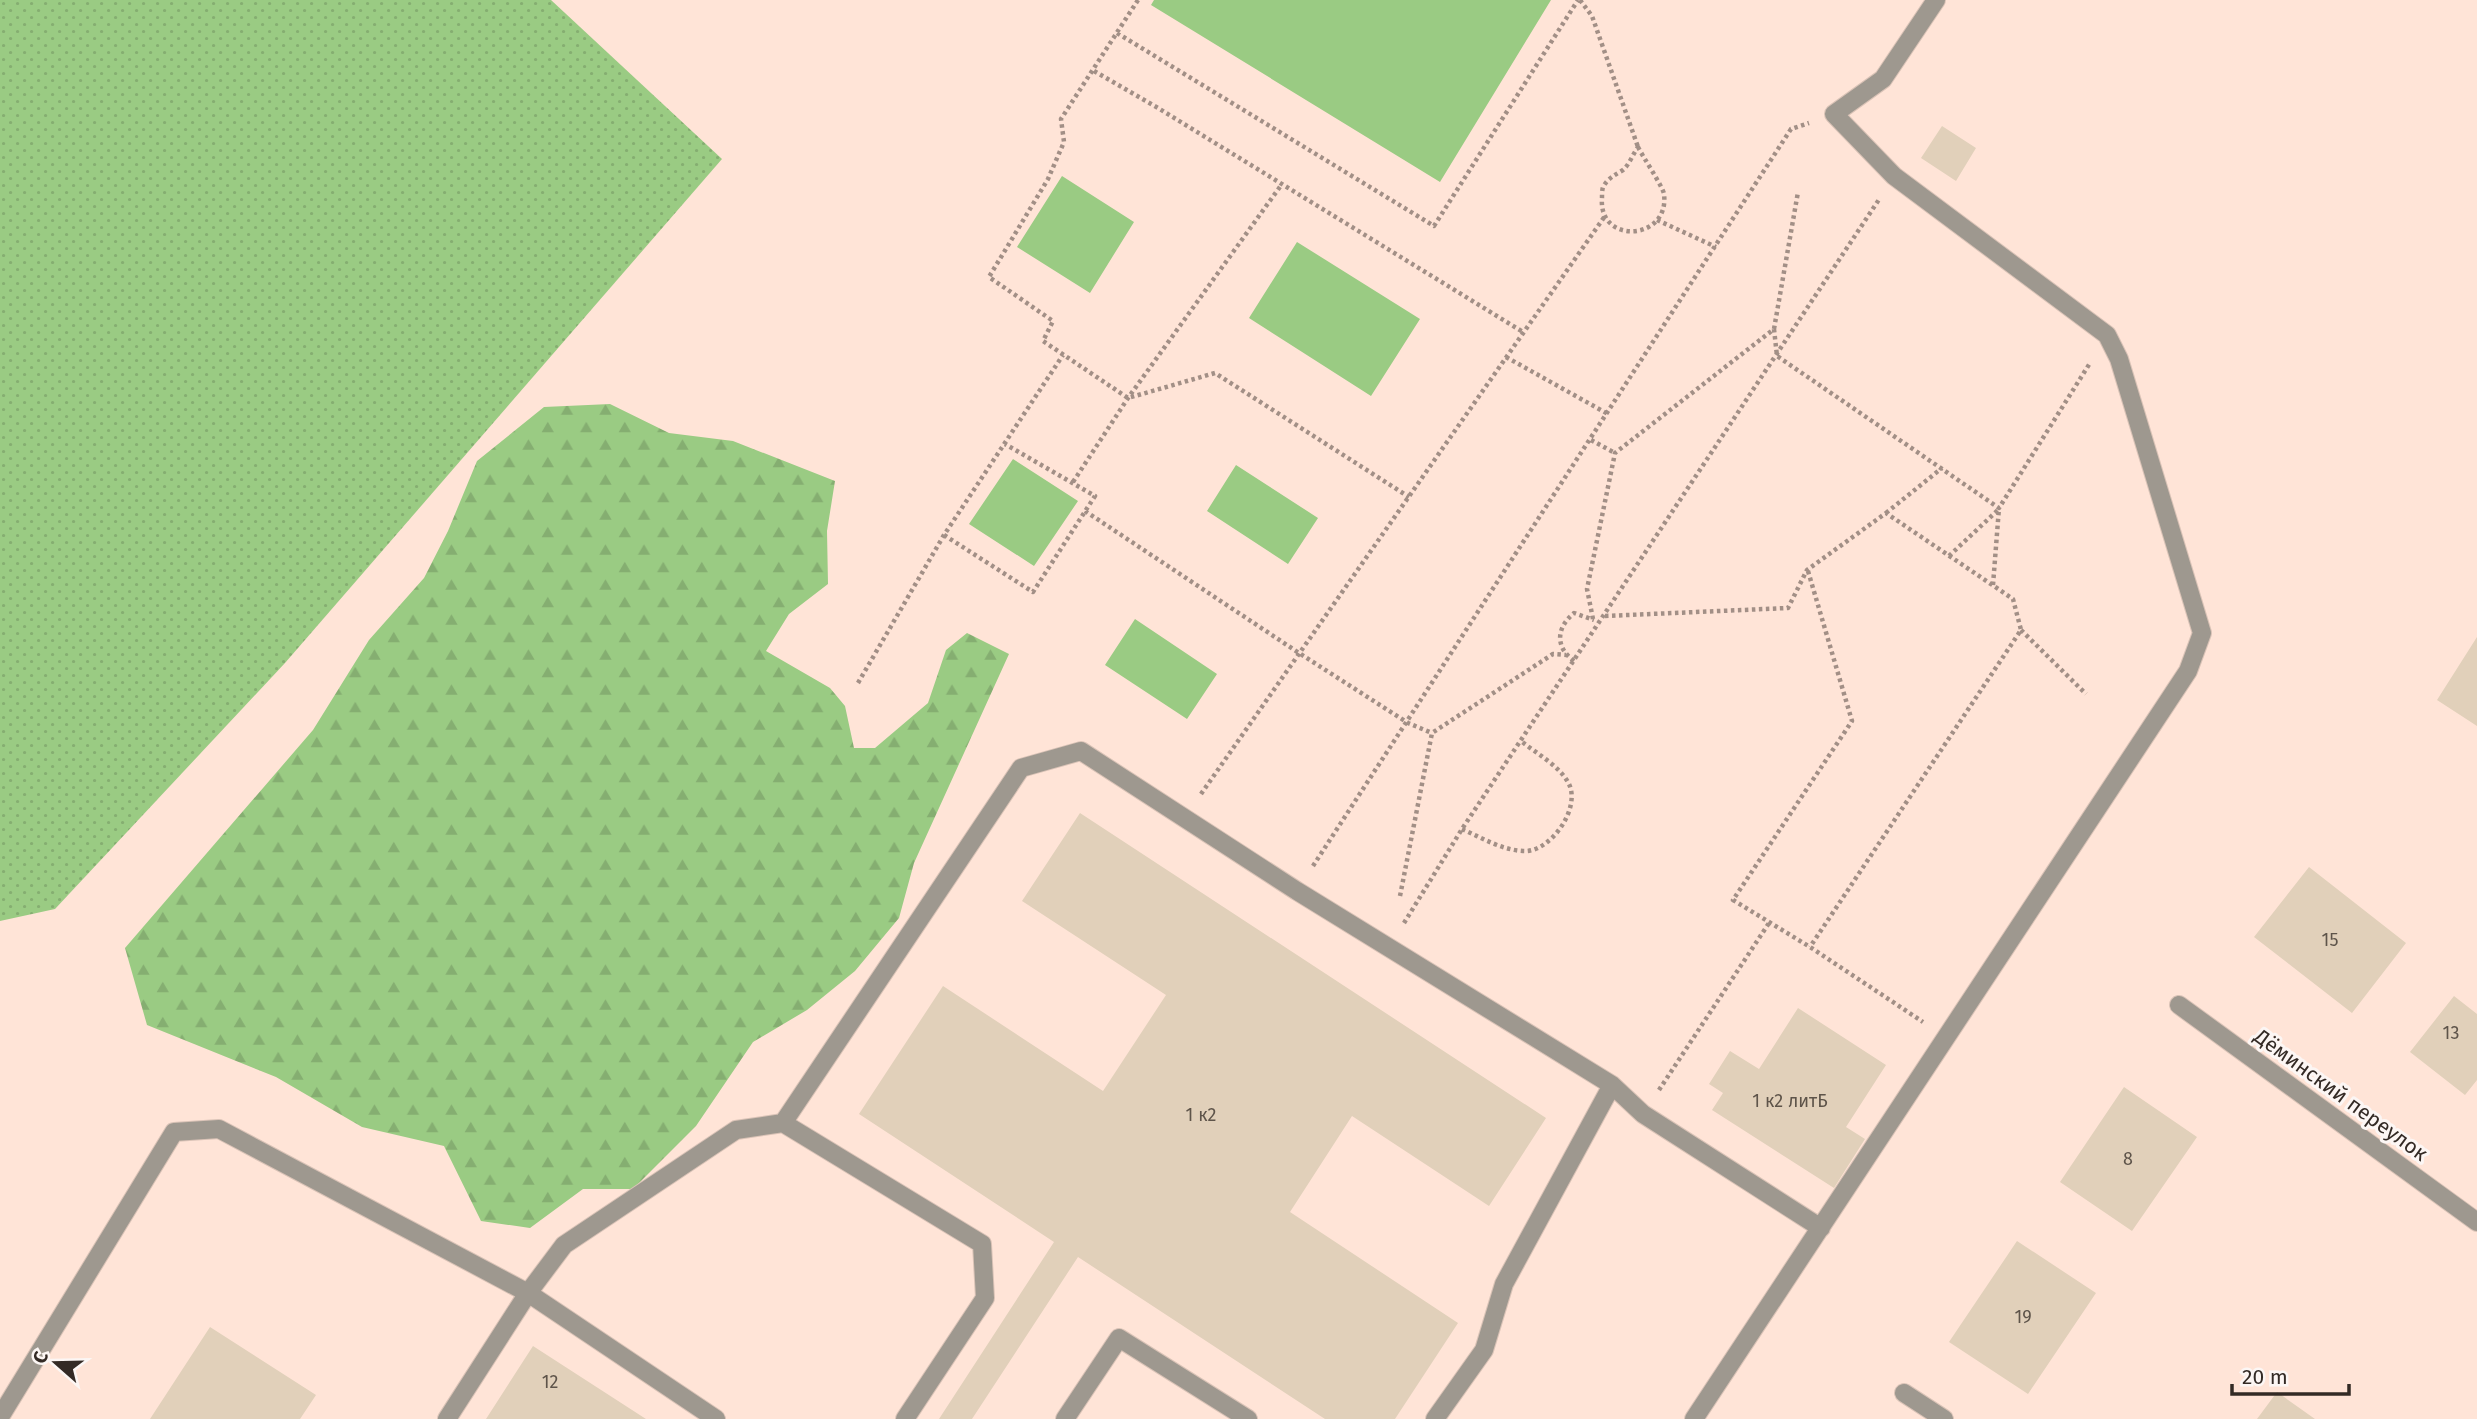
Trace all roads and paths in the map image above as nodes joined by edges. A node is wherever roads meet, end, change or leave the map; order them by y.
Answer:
1 (1138, 0) edge
2 (1579, 0) edge
3 (1936, 0) edge
4 (1117, 33) junction
5 (1094, 71) junction
6 (1835, 114) junction
7 (1638, 147) junction
8 (1894, 176) junction
9 (1282, 184) junction
10 (1798, 192) dead end
11 (1605, 216) junction
12 (1657, 220) junction
13 (1716, 247) junction
14 (1774, 328) junction
15 (1524, 332) junction
16 (2107, 335) junction
17 (1063, 355) junction
18 (1777, 356) junction
19 (1506, 357) junction
20 (1128, 398) junction
21 (1608, 414) junction
22 (1591, 440) junction
23 (1005, 444) junction
24 (1615, 453) junction
25 (1942, 468) junction
26 (1073, 482) junction
27 (1409, 496) junction
28 (1999, 508) junction
29 (1085, 511) junction
30 (1886, 513) junction
31 (944, 536) junction
32 (1949, 556) junction
33 (1807, 570) junction
34 (1993, 586) junction
35 (1605, 616) junction
36 (1593, 619) junction
37 (1598, 625) junction
38 (2021, 630) junction
39 (1299, 653) junction
40 (1566, 655) junction
41 (1574, 661) junction
42 (858, 683) dead end
43 (2086, 694) dead end
44 (1408, 723) junction
45 (1432, 733) junction
46 (1521, 741) junction
47 (1185, 818) junction
48 (1462, 829) junction
49 (1297, 891) junction
50 (1400, 896) dead end
51 (1769, 923) junction
52 (1389, 947) junction
53 (1810, 947) junction
54 (2179, 1005) dead end
55 (1947, 1038) junction
56 (1612, 1085) junction
57 (1643, 1114) junction
58 (783, 1123) junction
59 (2477, 1222) edge
60 (1821, 1228) junction
61 (528, 1293) junction
62 (1904, 1393) dead end
63 (0, 1418) edge
64 (447, 1419) edge
65 (716, 1419) edge
66 (905, 1419) edge
67 (1065, 1419) edge
68 (1248, 1419) edge
69 (1435, 1419) edge
70 (1694, 1419) edge
71 (1944, 1419) edge

1 - 4 path
2 - 4 path
2 - 7 path
3 - 6 street
4 - 5 path
5 - 9 path
5 - 17 path
6 - 8 street
6 - 13 path
7 - 11 path
7 - 12 path
8 - 16 street
8 - 18 path
9 - 15 path
9 - 20 path
10 - 14 path
11 - 12 path
11 - 15 path
12 - 13 path
13 - 21 path
14 - 18 path
14 - 24 path
15 - 19 path
16 - 28 path
16 - 55 street
17 - 20 path
17 - 23 path
18 - 25 path
18 - 35 path
19 - 21 path
19 - 27 path
20 - 26 path
20 - 27 path
21 - 22 path
22 - 24 path
22 - 44 path
23 - 26 path
23 - 31 path
24 - 36 path
25 - 28 path
25 - 30 path
26 - 29 path
27 - 39 path
28 - 32 path
28 - 34 path
29 - 31 path
29 - 39 path
30 - 32 path
30 - 33 path
31 - 42 path
32 - 34 path
33 - 35 path
33 - 51 path
34 - 38 path
35 - 37 path
36 - 37 path
36 - 40 path
37 - 41 path
38 - 43 path
38 - 53 path
39 - 44 path
39 - 47 path
40 - 41 path
40 - 45 path
41 - 46 path
44 - 45 path
44 - 49 path
45 - 50 path
46 - 48 path
46 - 48 path
47 - 49 street
47 - 58 street
48 - 52 path
49 - 52 street
51 - 53 path
51 - 57 path
52 - 56 street
53 - 55 path
54 - 59 street, Дёминский переулок
55 - 60 street
56 - 57 street
56 - 69 street
57 - 60 street
58 - 61 street
58 - 66 street
60 - 70 street
61 - 63 street
61 - 64 street
61 - 65 street
62 - 71 street
67 - 68 street

